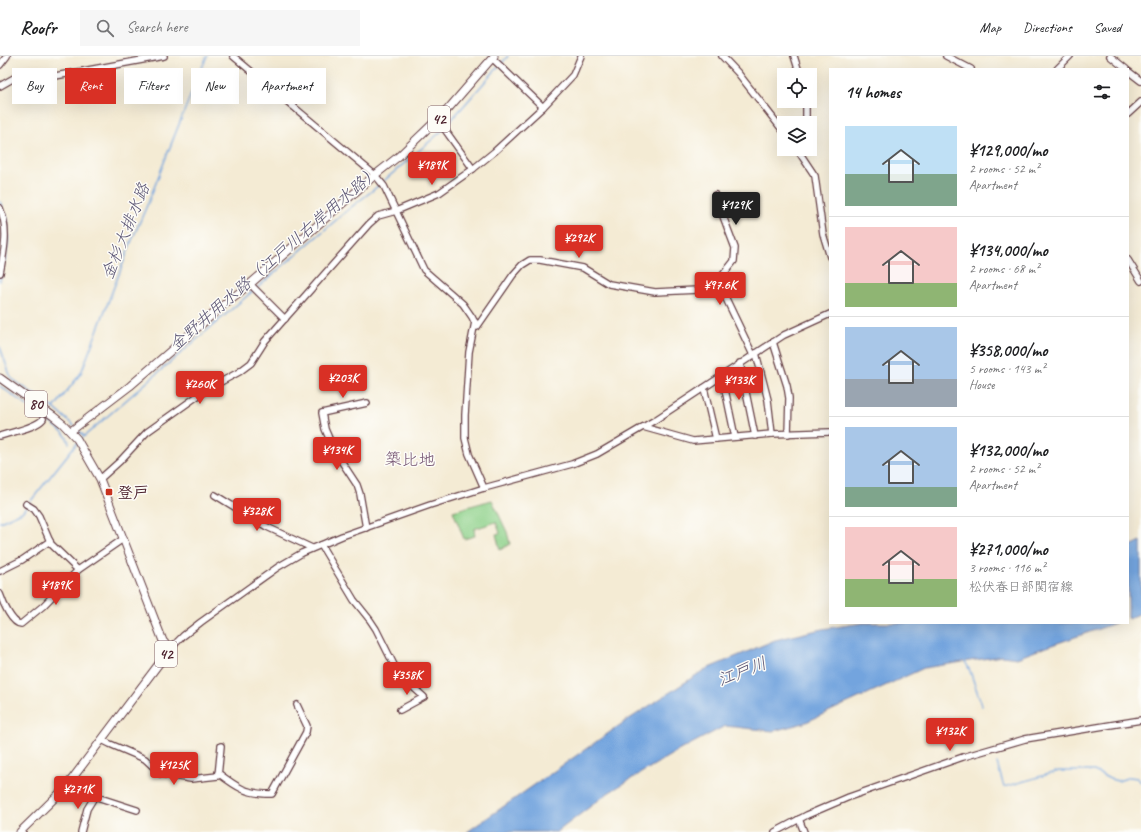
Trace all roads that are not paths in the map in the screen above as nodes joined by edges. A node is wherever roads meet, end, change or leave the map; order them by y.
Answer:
1 (7, 56) edge
2 (164, 56) edge
3 (233, 56) edge
4 (581, 56) edge
5 (722, 56) edge
6 (794, 56) edge
7 (946, 56) edge
8 (1070, 56) edge
9 (1110, 56) edge
10 (493, 57) edge
11 (0, 65) edge
12 (798, 68) edge
13 (969, 68) edge
14 (1058, 68) edge
15 (1125, 68) edge
16 (1129, 72) edge
17 (1141, 81) edge
18 (0, 86) edge
19 (1141, 102) edge
20 (543, 106) junction
21 (1129, 113) edge
22 (438, 120) junction
23 (777, 123) edge
24 (802, 156) edge
25 (473, 169) junction
26 (375, 175) junction
27 (715, 195) dead end
28 (0, 208) edge
29 (396, 211) junction
30 (829, 254) edge
31 (1129, 262) edge
32 (0, 273) edge
33 (1141, 281) edge
34 (250, 284) junction
35 (719, 284) junction
36 (829, 314) edge
37 (285, 319) junction
38 (475, 322) junction
39 (773, 342) junction
40 (755, 354) junction
41 (740, 364) junction
42 (722, 375) junction
43 (0, 378) edge
44 (704, 388) junction
45 (367, 403) dead end
46 (43, 420) dead end
47 (643, 427) junction
48 (71, 431) junction
49 (829, 432) edge
50 (772, 434) junction
51 (788, 434) junction
52 (0, 436) edge
53 (755, 436) junction
54 (735, 437) junction
55 (716, 439) junction
56 (100, 479) junction
57 (484, 488) junction
58 (214, 494) dead end
59 (28, 505) dead end
60 (366, 528) junction
61 (123, 539) junction
62 (50, 541) junction
63 (321, 545) junction
64 (312, 548) junction
65 (78, 570) junction
66 (0, 572) edge
67 (0, 594) edge
68 (170, 649) junction
69 (297, 705) dead end
70 (400, 710) dead end
71 (1141, 720) edge
72 (102, 740) junction
73 (221, 746) dead end
74 (218, 773) junction
75 (66, 787) junction
76 (95, 796) junction
77 (137, 810) dead end
78 (799, 819) junction
79 (20, 832) edge
80 (81, 832) edge
81 (775, 832) edge
82 (804, 832) edge

1 - 11 street
2 - 18 street
3 - 26 street
4 - 20 street
5 - 23 street
6 - 12 street
7 - 13 street
8 - 14 street
9 - 15 street
10 - 20 street
10 - 22 main road, 42
16 - 17 street
19 - 21 street
20 - 25 street
22 - 25 street
22 - 26 main road, 42
24 - 30 street
25 - 29 street
26 - 29 street
26 - 34 main road, 42
27 - 35 street
28 - 32 street
29 - 37 street
29 - 38 street
31 - 33 street
34 - 37 street
34 - 48 main road, 42
35 - 38 street
35 - 40 street
36 - 39 street
37 - 56 street
38 - 57 street
39 - 40 street
39 - 51 street
40 - 41 street
40 - 50 street
41 - 42 street
41 - 53 street
42 - 44 street
42 - 54 street
43 - 48 main road, 80
44 - 47 street
44 - 55 street
45 - 60 street
46 - 52 street
47 - 55 street
47 - 57 street
48 - 56 main road, 42
49 - 51 street
50 - 51 street
50 - 53 street
53 - 54 street
54 - 55 street
56 - 61 main road, 42
57 - 60 street
58 - 64 street
59 - 62 street
60 - 63 street
61 - 65 street
61 - 68 main road, 42
62 - 65 street
62 - 66 street
63 - 64 street
63 - 70 street
64 - 68 street
65 - 67 street
68 - 72 main road, 42
69 - 74 street
71 - 78 street
72 - 74 street
72 - 75 main road, 42
73 - 74 street
75 - 76 street
75 - 79 main road, 42
76 - 77 street
76 - 80 street
78 - 81 street
78 - 82 street

